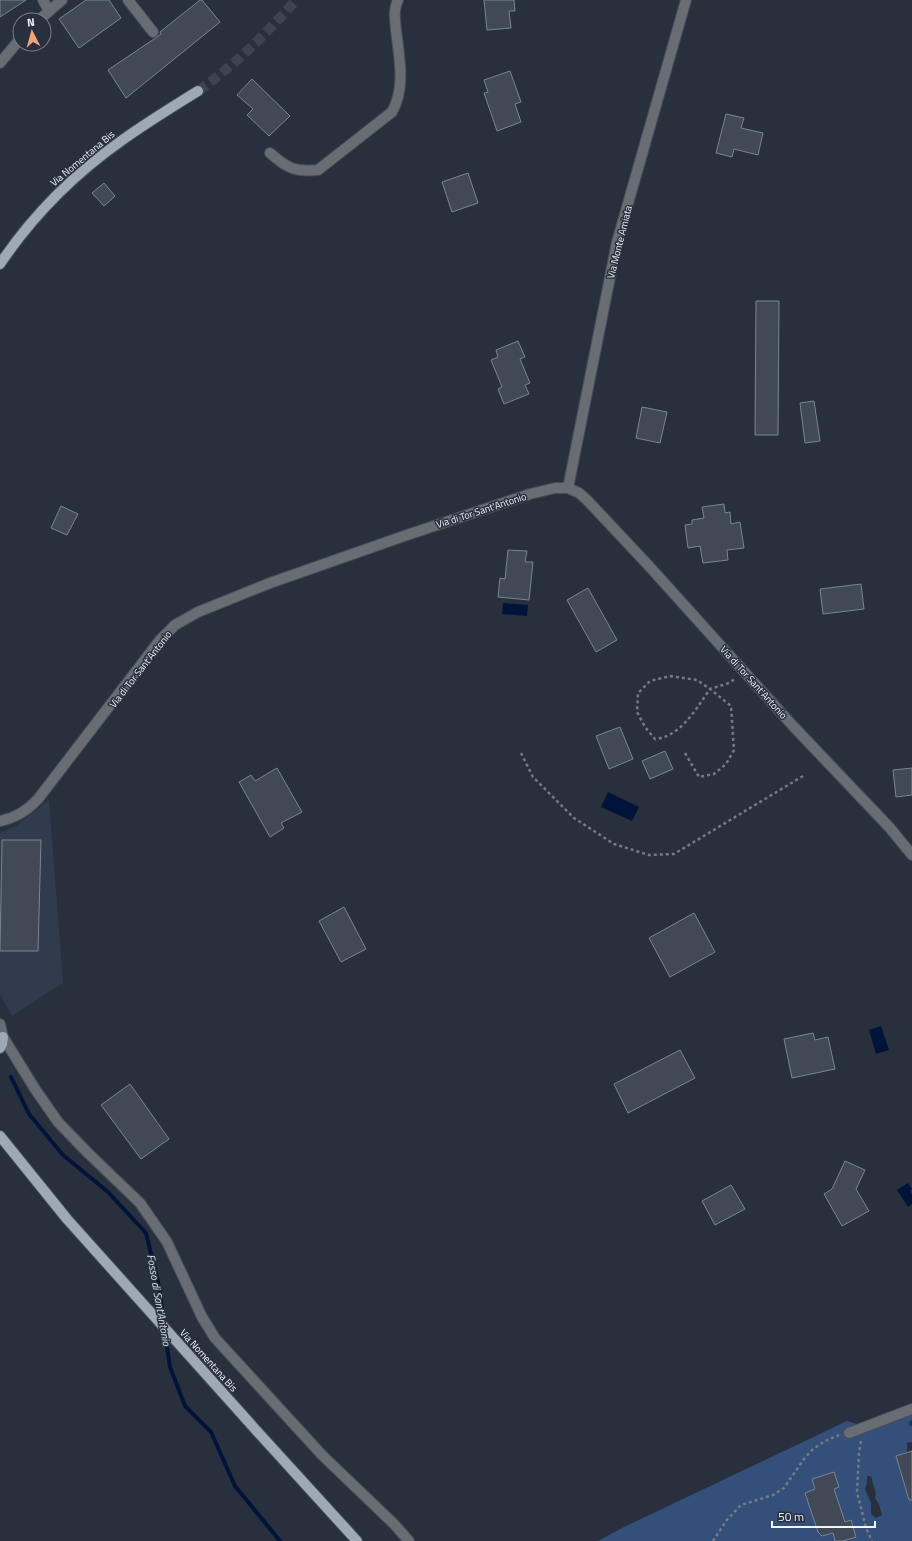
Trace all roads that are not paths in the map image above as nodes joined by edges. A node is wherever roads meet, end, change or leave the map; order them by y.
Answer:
1 (43, 0) edge
2 (62, 0) edge
3 (128, 0) edge
4 (398, 0) edge
5 (686, 0) edge
6 (49, 11) joint
7 (153, 32) dead end
8 (12, 49) edge
9 (0, 63) edge
10 (198, 91) tunnel mouth
11 (270, 153) dead end
12 (0, 264) edge
13 (568, 488) junction
14 (0, 821) edge
15 (912, 855) edge
16 (0, 1024) edge
17 (3, 1037) junction
18 (0, 1048) edge
19 (0, 1136) edge
20 (912, 1408) edge
21 (845, 1434) road end
22 (357, 1541) edge
23 (409, 1541) edge

1 - 6 street
2 - 6 street
3 - 7 street
4 - 11 street
5 - 13 street, Via Monte Amiata
8 - 9 street
10 - 12 main road, Via Nomentana Bis
13 - 14 street, Via di Tor Sant'Antonio
13 - 15 street, Via di Tor Sant'Antonio
16 - 17 street
17 - 18 main road
17 - 23 street
19 - 22 main road, Via Nomentana Bis
20 - 21 street

